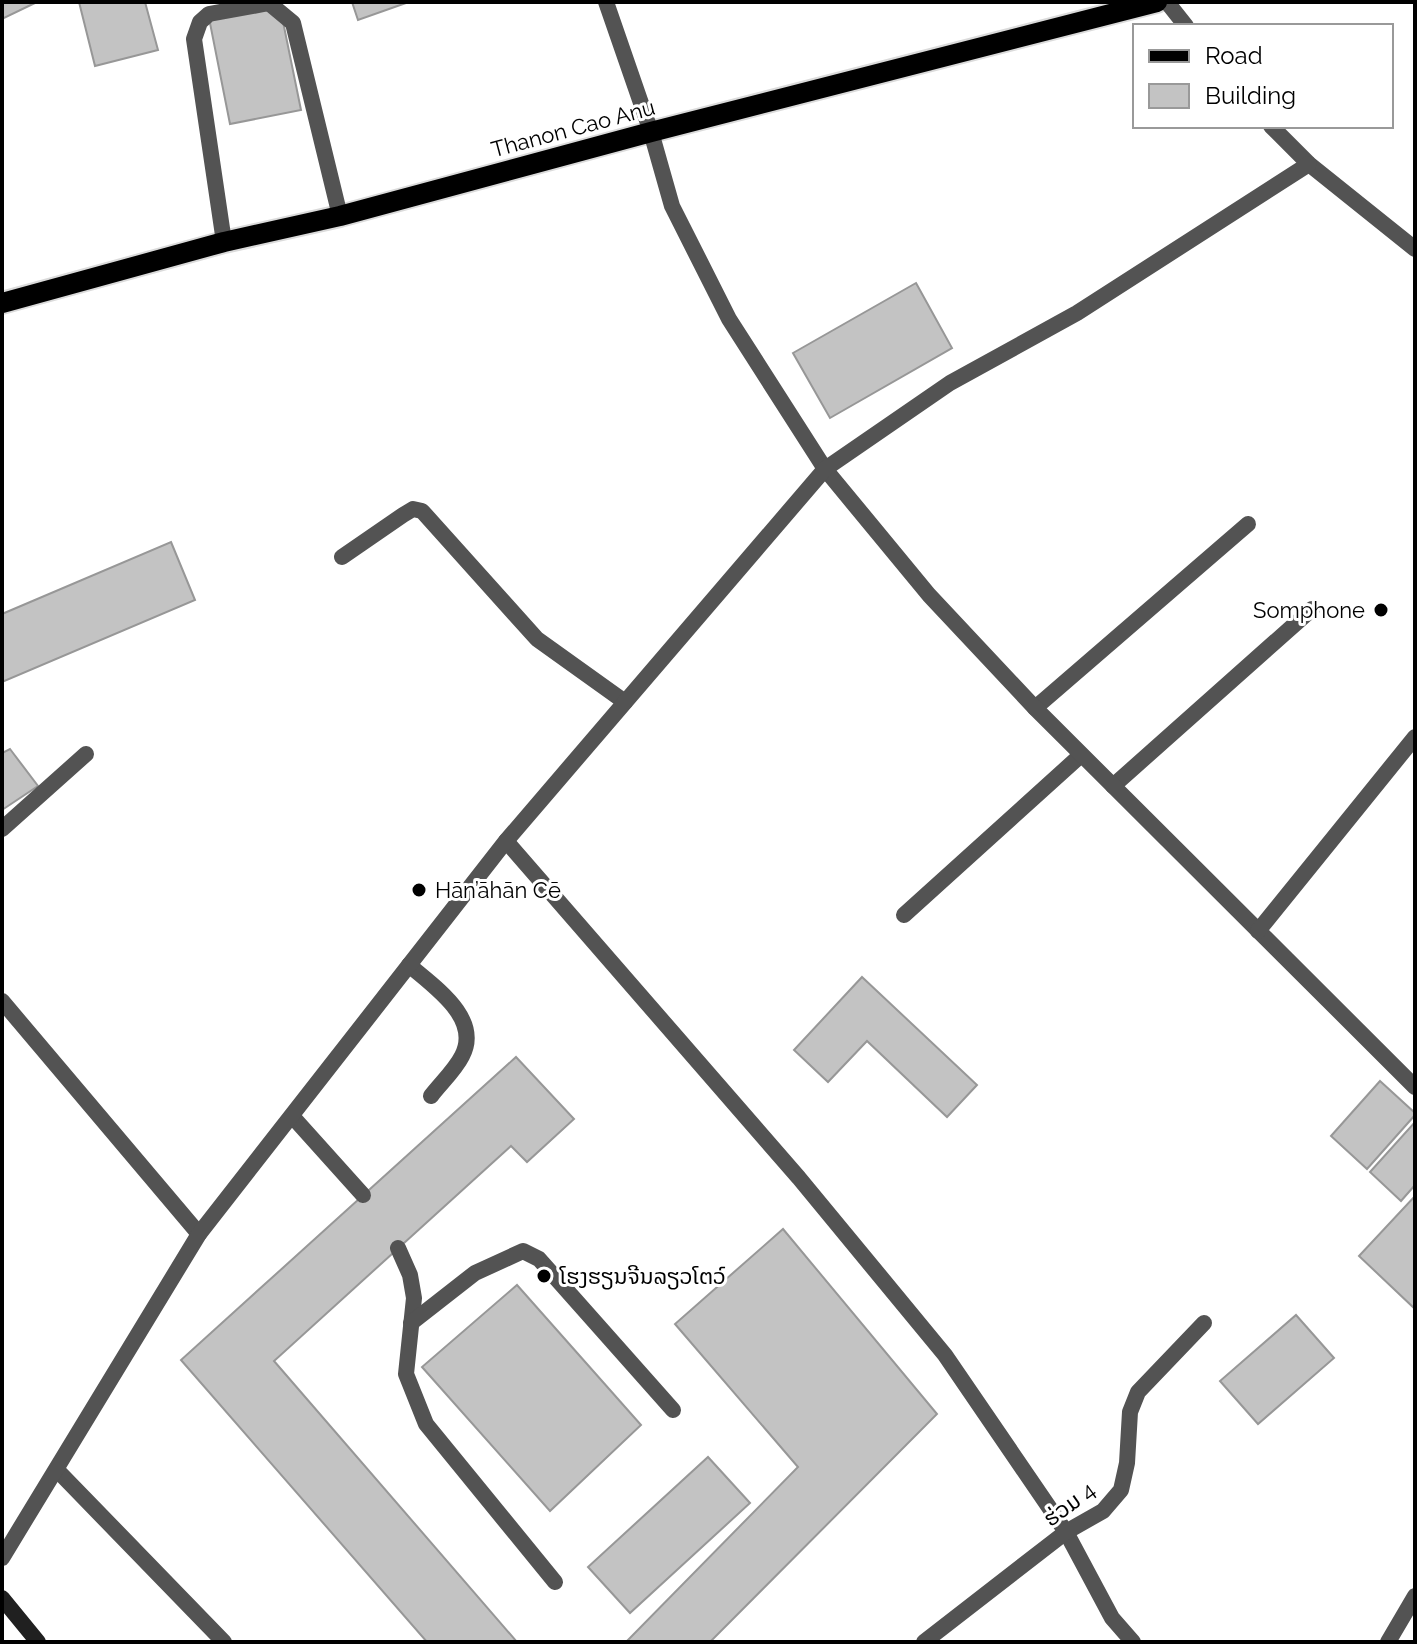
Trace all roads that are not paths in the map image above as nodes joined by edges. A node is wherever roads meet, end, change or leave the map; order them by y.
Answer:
1 (606, 2) edge
2 (1157, 2) edge
3 (1167, 2) edge
4 (1184, 24) edge
5 (1273, 128) edge
6 (651, 132) junction
7 (1309, 164) junction
8 (340, 216) junction
9 (224, 242) junction
10 (1415, 249) edge
11 (2, 303) edge
12 (825, 469) junction
13 (1248, 524) dead end
14 (342, 557) dead end
15 (1312, 609) dead end
16 (625, 702) junction
17 (1035, 708) junction
18 (1415, 737) edge
19 (86, 754) dead end
20 (1081, 755) junction
21 (1113, 786) junction
22 (2, 829) edge
23 (506, 841) junction
24 (904, 915) dead end
25 (1258, 931) junction
26 (409, 965) junction
27 (2, 1001) edge
28 (1415, 1087) edge
29 (431, 1096) dead end
30 (292, 1116) junction
31 (363, 1195) dead end
32 (199, 1234) junction
33 (398, 1248) dead end
34 (411, 1323) junction
35 (1204, 1323) dead end
36 (673, 1410) dead end
37 (57, 1470) junction
38 (1066, 1532) junction
39 (2, 1558) edge
40 (555, 1582) dead end
41 (1415, 1596) edge
42 (2, 1598) edge
43 (38, 1642) edge
44 (224, 1642) edge
45 (924, 1642) edge
46 (1133, 1642) edge
47 (1388, 1642) edge

1 - 6 street
2 - 6 main road, Thanon Cao Anu
3 - 4 street
5 - 7 street
6 - 8 main road, Thanon Cao Anu
6 - 12 street
7 - 10 street
7 - 12 street
8 - 9 main road, Thanon Cao Anu
8 - 9 street
9 - 11 main road, Thanon Cao Anu
12 - 16 street
12 - 17 street
13 - 17 street
14 - 16 street
15 - 21 street
16 - 23 street
17 - 20 street
18 - 25 street
19 - 22 street
20 - 21 street
20 - 24 street
21 - 25 street
23 - 26 street
23 - 38 street
25 - 28 street
26 - 29 street
26 - 30 street
27 - 32 street
30 - 31 street
30 - 32 street
32 - 37 street
33 - 34 street
34 - 36 street
34 - 40 street
35 - 38 street, ຮ່ວມ 4
37 - 39 street
37 - 44 street
38 - 45 street, ຮ່ວມ 4
38 - 46 street
41 - 47 street
42 - 43 main road

